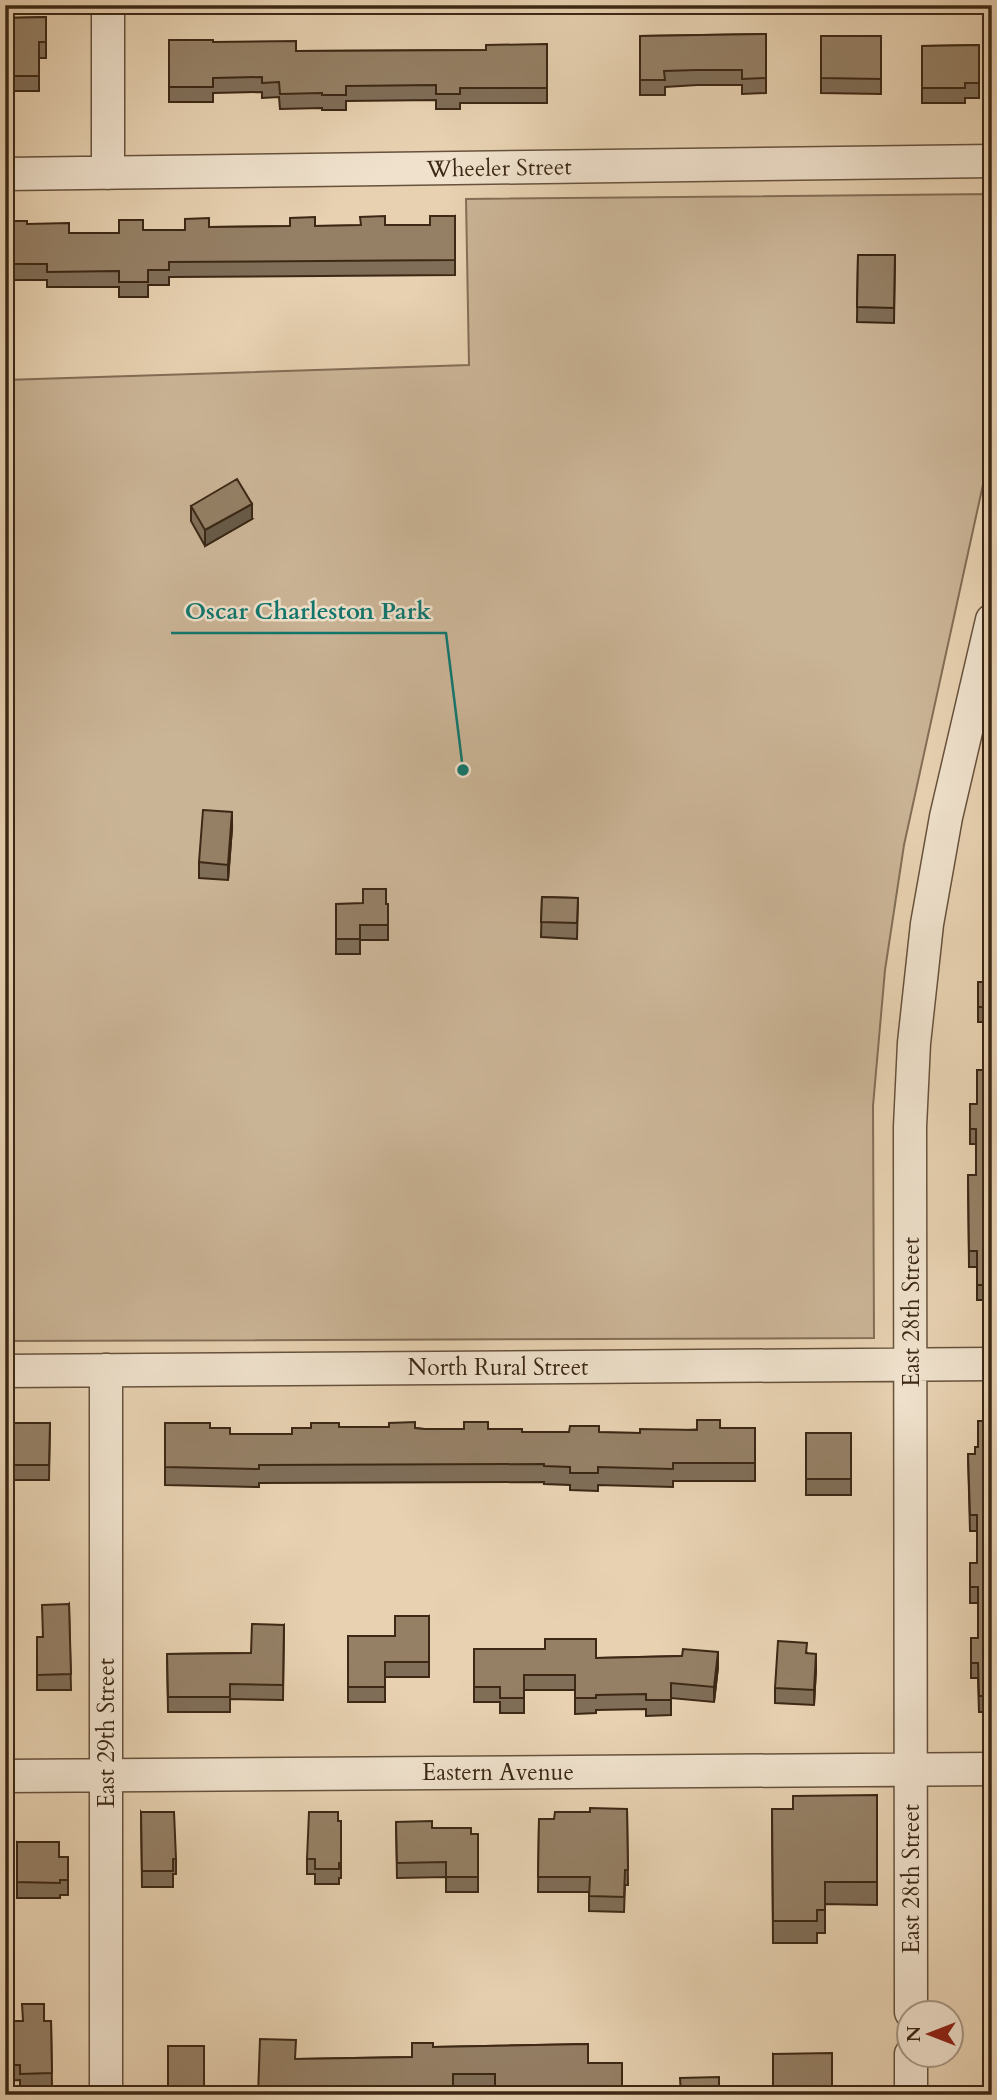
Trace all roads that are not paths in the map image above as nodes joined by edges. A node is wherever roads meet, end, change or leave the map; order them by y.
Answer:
1 (107, 5) edge
2 (992, 161) edge
3 (108, 173) junction
4 (5, 174) edge
5 (992, 620) edge
6 (912, 1364) junction
7 (992, 1364) edge
8 (107, 1370) junction
9 (5, 1371) edge
10 (912, 1769) junction
11 (992, 1769) edge
12 (106, 1775) junction
13 (5, 1776) edge
14 (912, 1998) edge
15 (912, 2068) edge
16 (106, 2095) edge
17 (912, 2095) edge

1 - 3 street
2 - 3 street, Wheeler Street
3 - 4 street, Wheeler Street
5 - 6 street, East 28th Street
6 - 7 street, North Rural Street
6 - 8 street, North Rural Street
6 - 10 street, East 28th Street
8 - 9 street, North Rural Street
8 - 12 street, East 29th Street
10 - 11 street, Eastern Avenue
10 - 12 street, Eastern Avenue
10 - 14 street, East 28th Street
12 - 13 street, Eastern Avenue
12 - 16 street, East 29th Street
15 - 17 street

